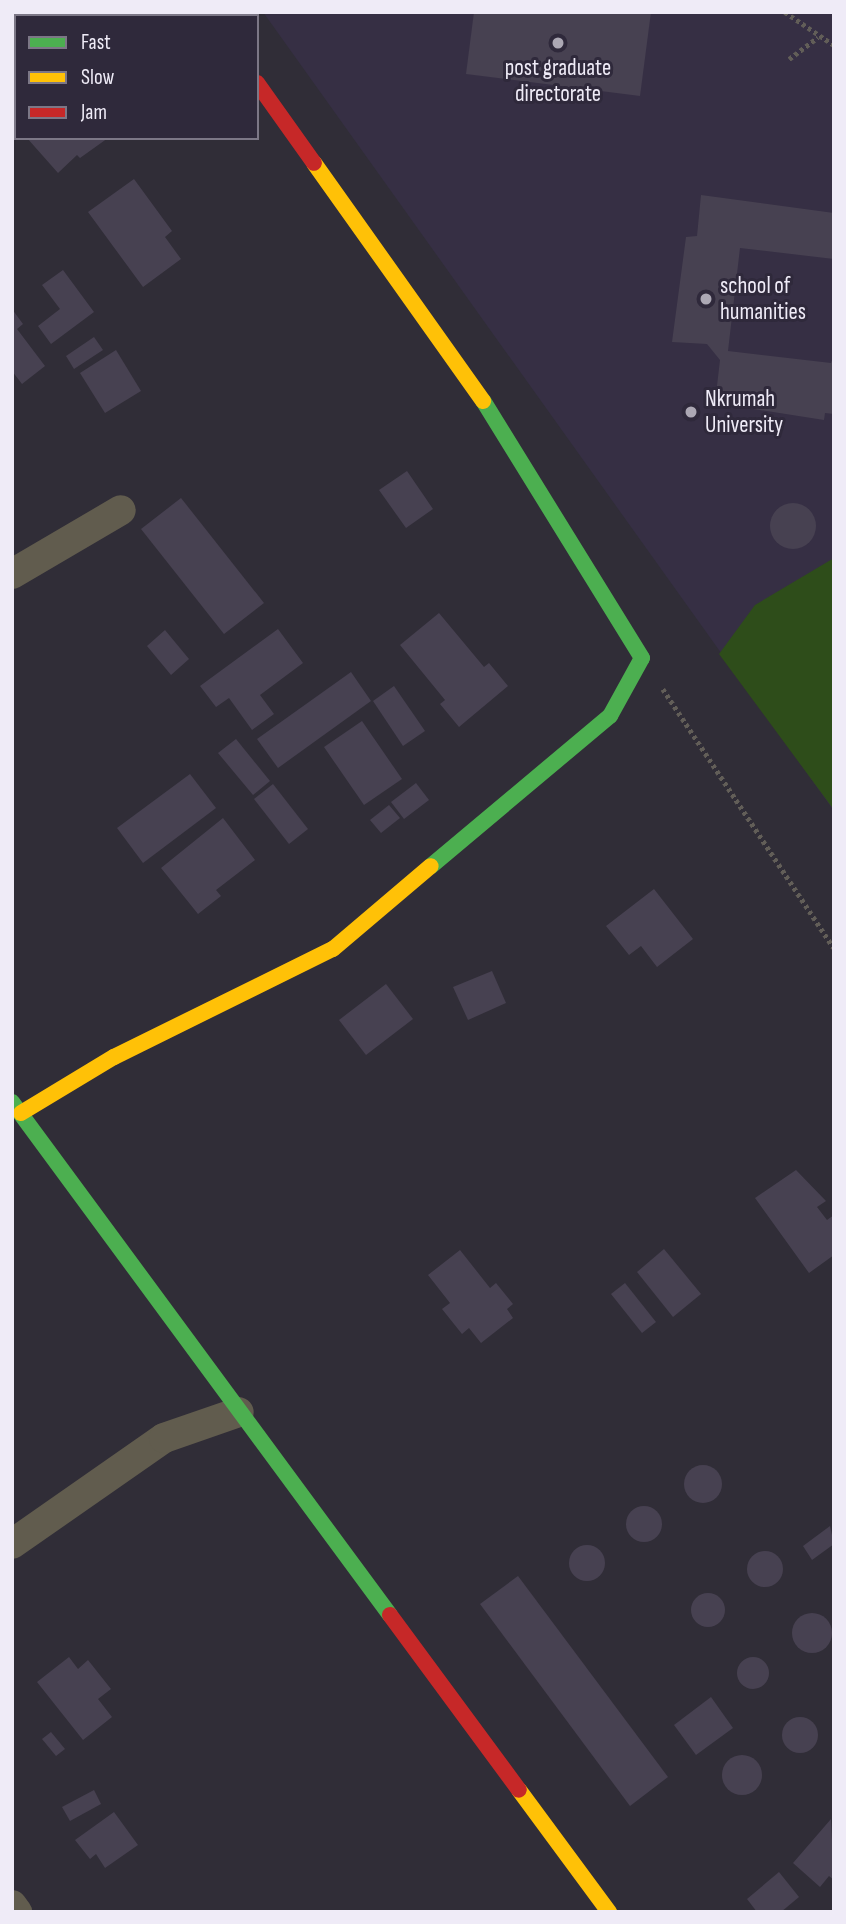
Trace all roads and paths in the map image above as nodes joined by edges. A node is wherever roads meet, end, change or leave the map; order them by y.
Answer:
1 (785, 12) edge
2 (818, 37) junction
3 (834, 46) edge
4 (789, 59) dead end
5 (259, 86) edge
6 (121, 510) dead end
7 (12, 574) edge
8 (642, 658) junction
9 (834, 948) edge
10 (16, 1108) edge
11 (239, 1412) junction
12 (12, 1544) edge
13 (12, 1905) edge
14 (16, 1912) edge
15 (609, 1912) edge

1 - 2 path
2 - 3 path
2 - 4 path
5 - 8 street
6 - 7 street
8 - 9 path
8 - 10 street
10 - 11 street
11 - 12 street
11 - 15 street
13 - 14 street

